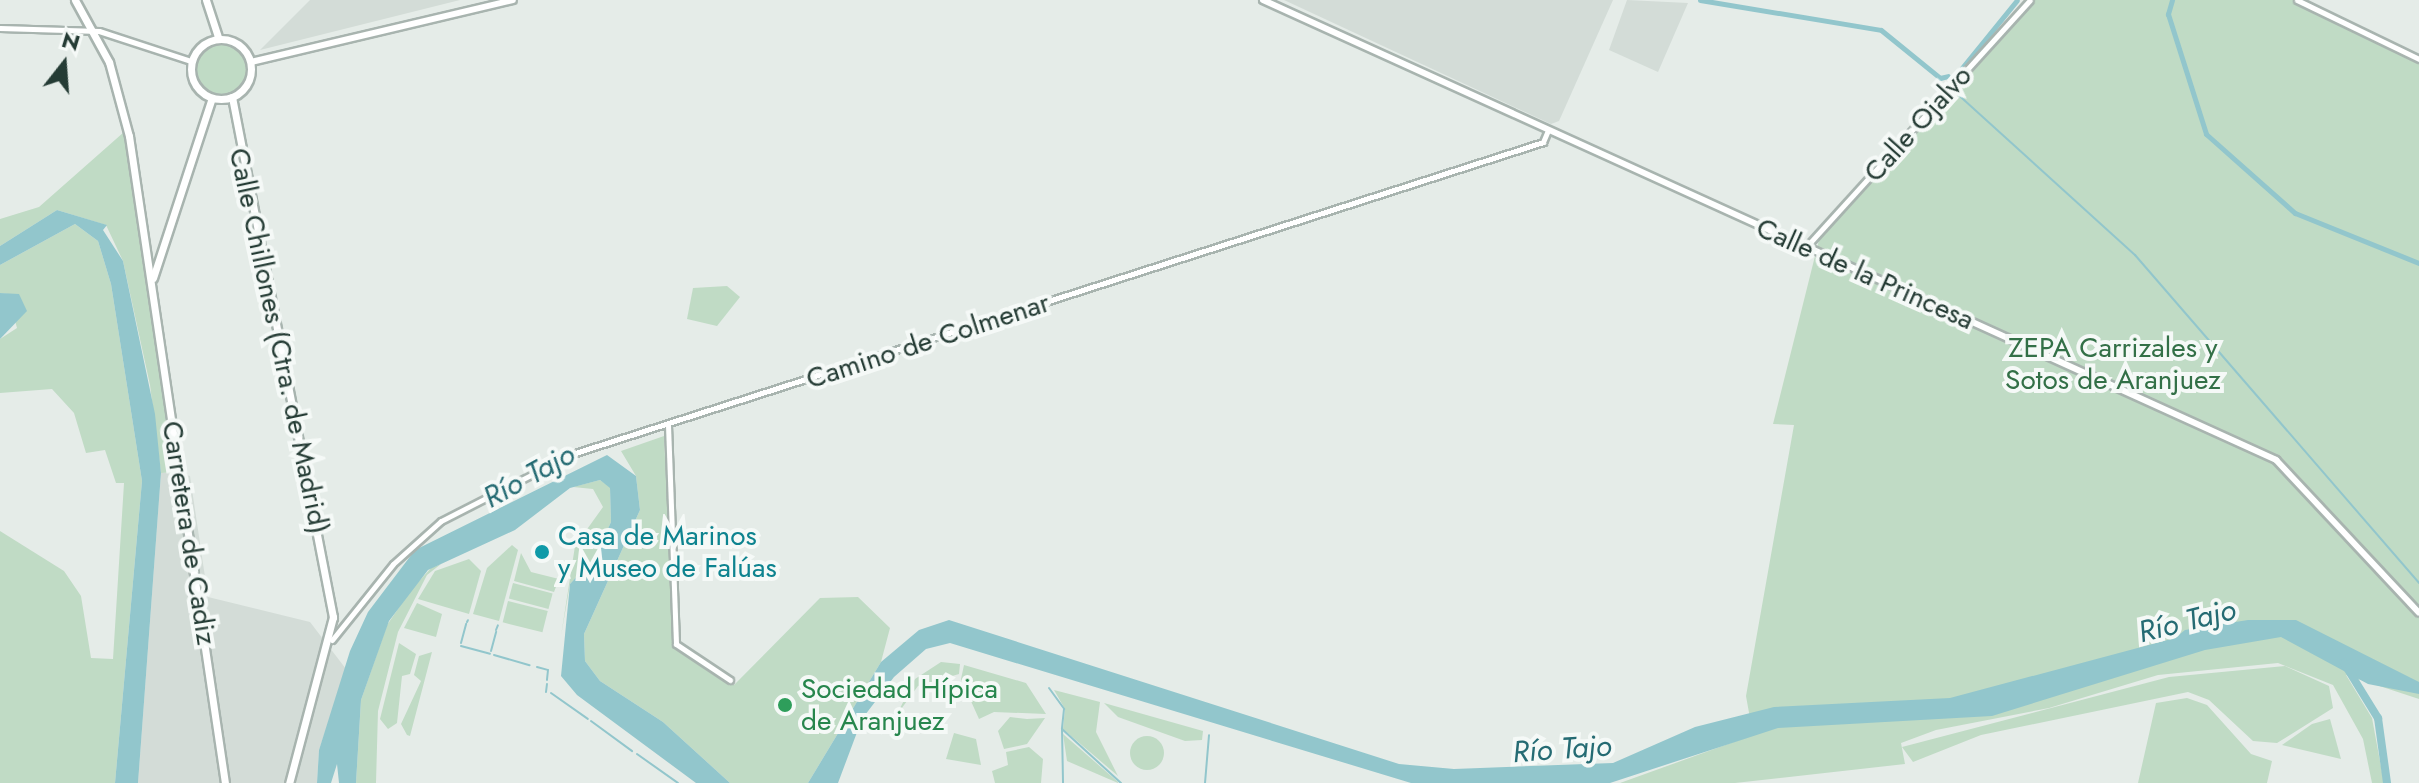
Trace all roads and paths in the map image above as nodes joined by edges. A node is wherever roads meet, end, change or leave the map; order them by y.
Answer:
1 (75, 0) edge
2 (206, 0) edge
3 (513, 0) edge
4 (1263, 0) edge
5 (2030, 0) edge
6 (2297, 0) edge
7 (0, 28) edge
8 (93, 32) junction
9 (218, 38) junction
10 (2419, 59) edge
11 (191, 61) junction
12 (251, 62) junction
13 (232, 97) junction
14 (212, 98) junction
15 (1548, 130) junction
16 (1806, 247) junction
17 (151, 283) junction
18 (668, 425) junction
19 (2419, 613) edge
20 (333, 617) junction
21 (347, 621) junction
22 (332, 640) junction
23 (730, 680) dead end
24 (225, 783) edge
25 (289, 783) edge

1 - 8 main road, Carretera de Cadiz
2 - 9 main road
3 - 12 street
4 - 15 street, Calle de la Princesa
5 - 16 street, Calle Ojalvo
6 - 10 street
7 - 8 street
8 - 11 street
8 - 17 main road, Carretera de Cadiz
9 - 11 main road
9 - 12 main road
11 - 14 main road
12 - 13 main road
13 - 14 main road
13 - 20 main road, Calle Chillones (Ctra. de Madrid)
14 - 17 main road
15 - 16 street, Calle de la Princesa
15 - 18 street, Camino de Colmenar
16 - 19 street, Calle de la Princesa
17 - 24 main road, Carretera de Cadiz
18 - 21 street, Camino de Colmenar
18 - 23 street
20 - 21 street
20 - 22 main road, Calle Chillones (Ctra. de Madrid)
21 - 22 street, Camino de Colmenar
22 - 25 main road, Calle Chillones (Ctra. de Madrid)

